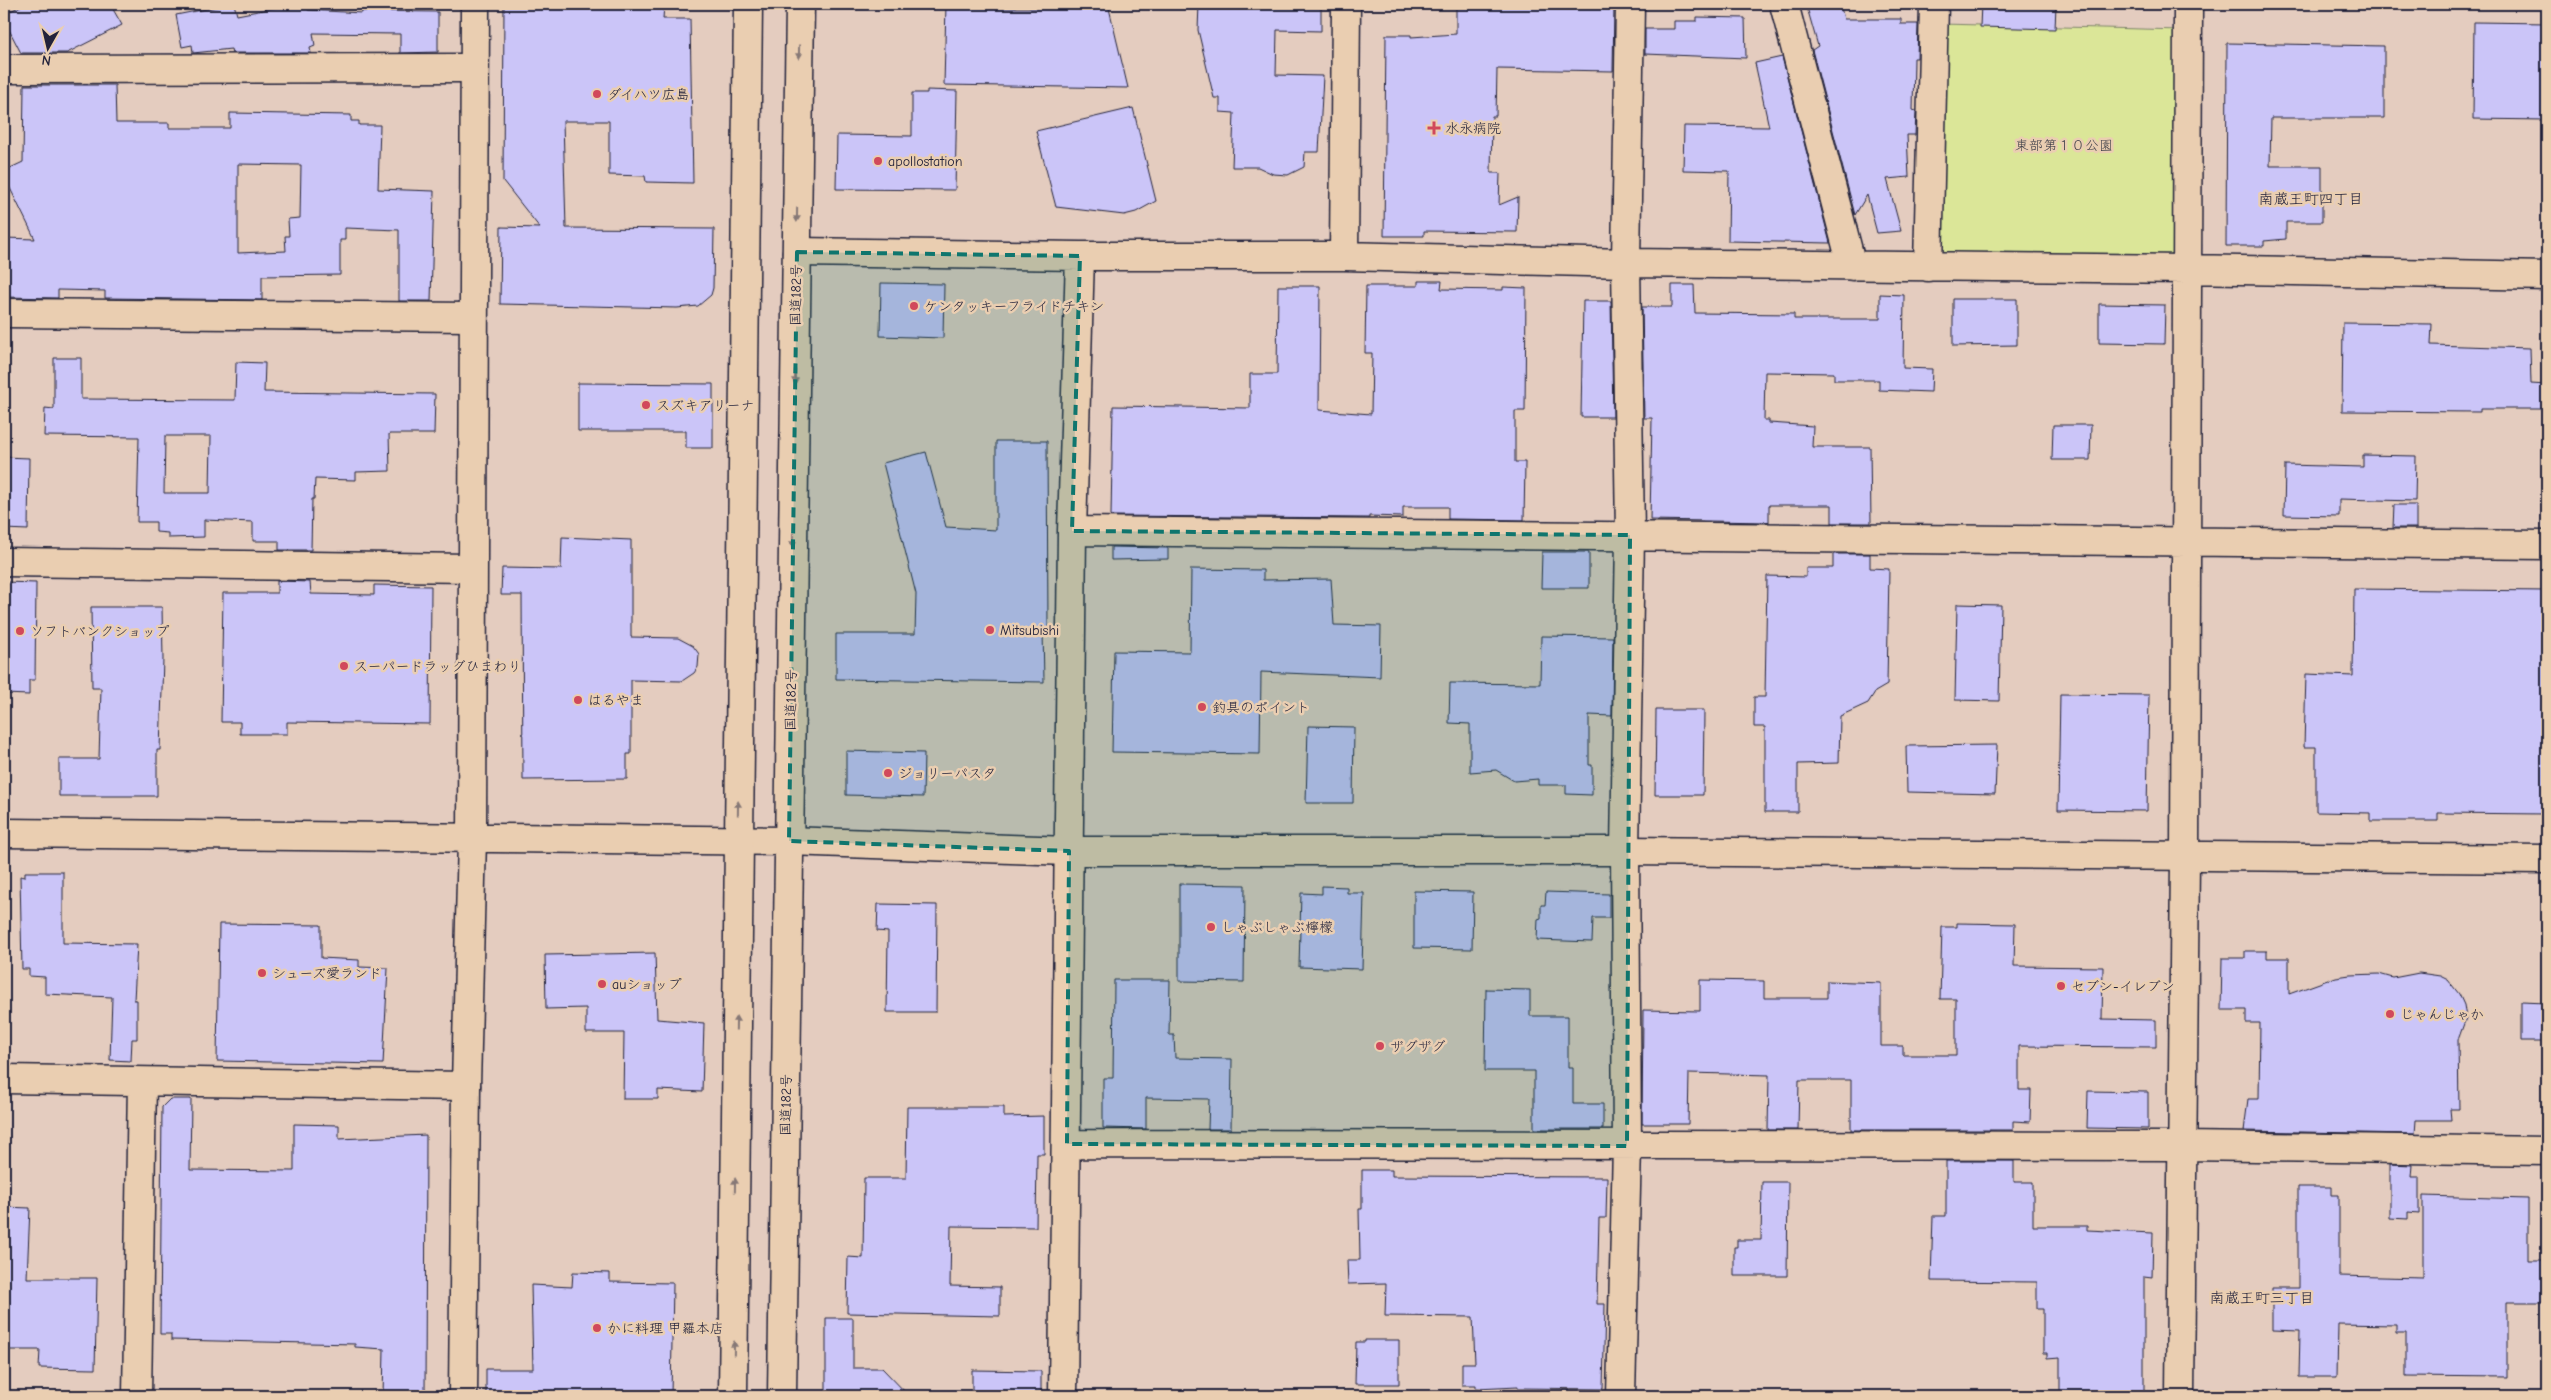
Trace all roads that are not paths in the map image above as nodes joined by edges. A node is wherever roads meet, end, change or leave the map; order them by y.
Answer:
1 (475, 4) edge
2 (748, 4) edge
3 (800, 4) edge
4 (1346, 4) edge
5 (1630, 4) edge
6 (1784, 4) edge
7 (1934, 4) edge
8 (2188, 4) edge
9 (4, 68) edge
10 (474, 68) junction
11 (797, 252) junction
12 (1080, 256) junction
13 (1344, 256) junction
14 (1626, 262) junction
15 (1852, 266) junction
16 (1928, 267) junction
17 (2187, 269) junction
18 (2547, 276) edge
19 (4, 313) edge
20 (472, 317) junction
21 (1072, 531) junction
22 (1630, 535) junction
23 (2186, 541) junction
24 (2547, 545) edge
25 (4, 562) edge
26 (472, 568) junction
27 (4, 833) edge
28 (472, 838) junction
29 (738, 840) junction
30 (789, 840) junction
31 (1069, 851) junction
32 (1625, 851) junction
33 (2185, 858) junction
34 (2547, 859) edge
35 (4, 1079) edge
36 (142, 1082) junction
37 (466, 1086) junction
38 (1067, 1144) junction
39 (1627, 1146) junction
40 (2182, 1146) junction
41 (2547, 1152) edge
42 (137, 1396) edge
43 (463, 1396) edge
44 (733, 1396) edge
45 (782, 1396) edge
46 (1063, 1396) edge
47 (1620, 1396) edge
48 (2180, 1396) edge

1 - 10 main road
29 -> 2 main road
3 -> 11 main road, 国道182号
4 - 13 main road
5 - 14 main road
6 - 15 main road
7 - 16 main road
8 - 17 main road
9 - 10 main road
10 - 20 main road
11 - 12 main road
11 -> 30 main road, 国道182号
12 - 13 main road
12 - 21 main road
13 - 14 main road
14 - 15 main road
14 - 22 main road
15 - 16 main road
16 - 17 main road
17 - 18 main road
17 - 23 main road
19 - 20 main road
20 - 26 main road
21 - 22 main road
21 - 31 main road
22 - 23 main road
22 - 32 main road
23 - 24 main road
23 - 33 main road
25 - 26 main road
26 - 28 main road
27 - 28 main road
28 - 29 main road
28 - 37 main road
29 - 30 main road
44 -> 29 main road
30 - 31 main road
30 - 45 main road, 国道182号
31 - 32 main road
31 - 38 main road
32 - 33 main road
32 - 39 main road
33 - 34 main road
33 - 40 main road
35 - 36 main road
36 - 37 main road
36 - 42 main road
37 - 43 main road
38 - 39 main road
38 - 46 main road
39 - 40 main road
39 - 47 main road
40 - 41 main road
40 - 48 main road

